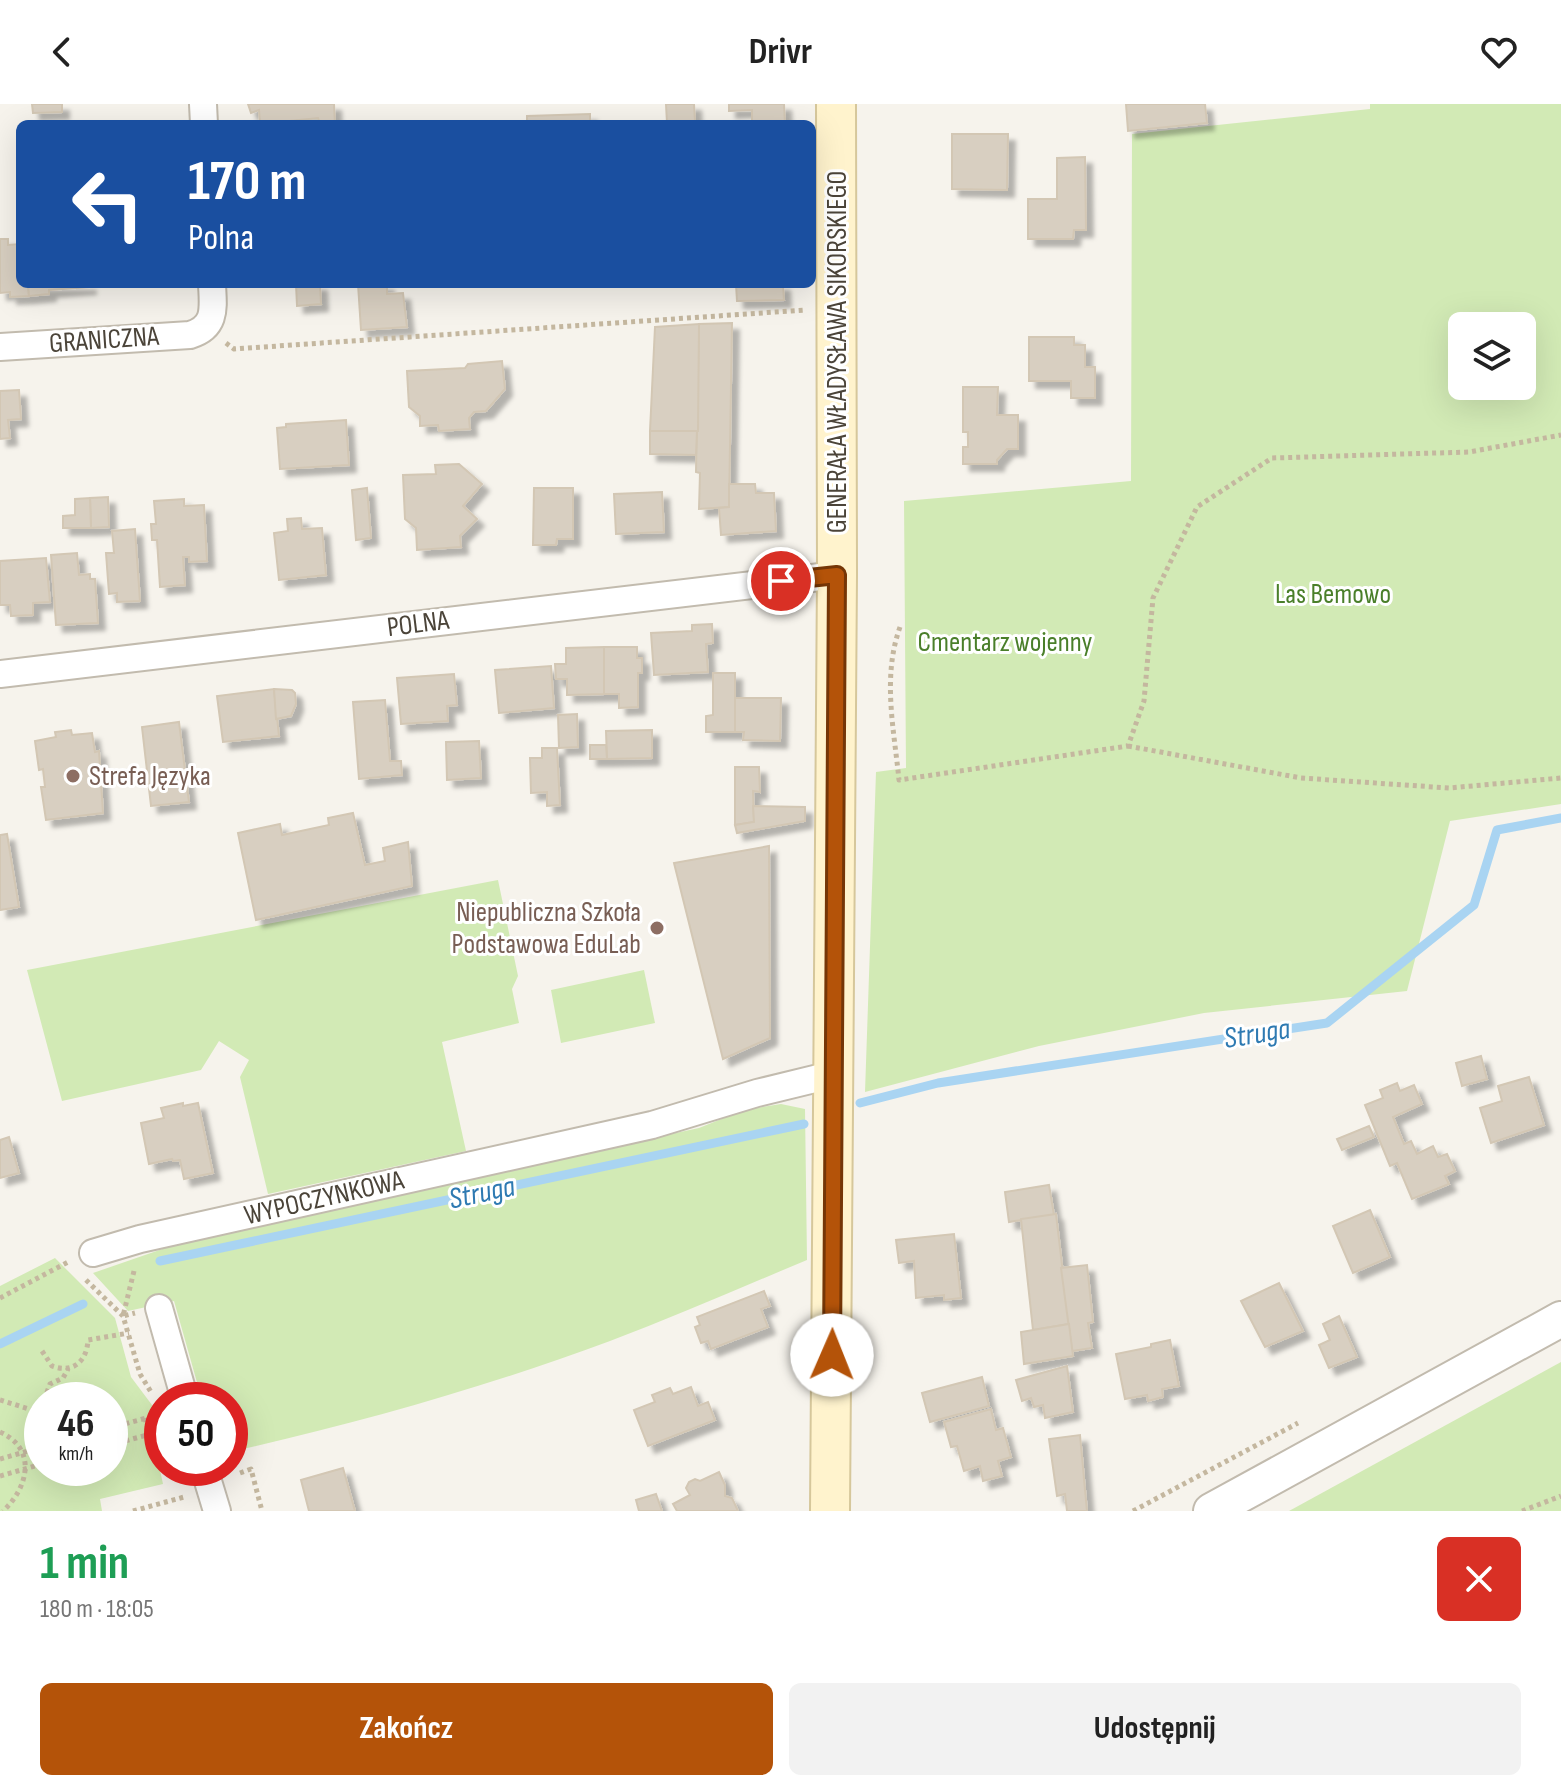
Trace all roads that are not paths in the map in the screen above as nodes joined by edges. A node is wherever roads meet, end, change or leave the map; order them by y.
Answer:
1 (836, 104) edge
2 (212, 288) edge
3 (0, 347) edge
4 (837, 575) junction
5 (0, 674) edge
6 (835, 1074) junction
7 (93, 1253) dead end
8 (159, 1308) dead end
9 (1561, 1319) edge
10 (180, 1382) edge
11 (209, 1486) edge
12 (217, 1511) edge
13 (830, 1511) edge
14 (1211, 1511) edge

1 - 4 main road, GENERAŁA WŁADYSŁAWA SIKORSKIEGO
2 - 3 street, GRANICZNA
4 - 5 street, POLNA
4 - 6 main road, GENERAŁA WŁADYSŁAWA SIKORSKIEGO
6 - 7 street, WYPOCZYNKOWA
6 - 13 main road, GENERAŁA WŁADYSŁAWA SIKORSKIEGO
8 - 10 street
9 - 14 street
11 - 12 street

